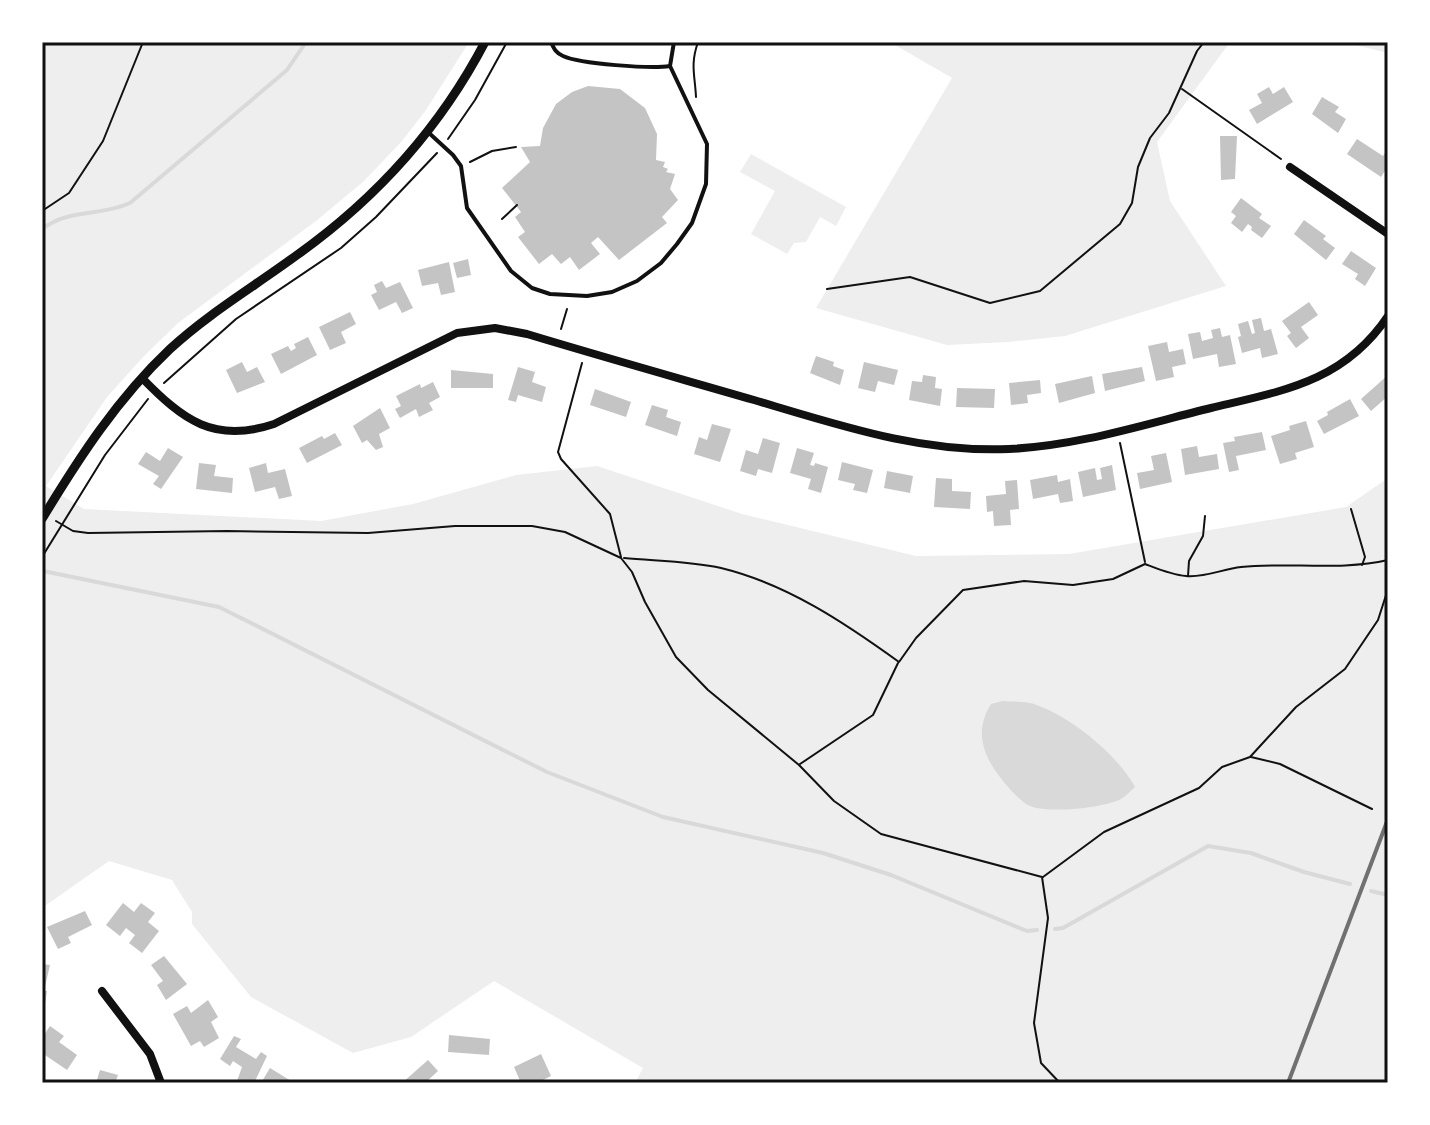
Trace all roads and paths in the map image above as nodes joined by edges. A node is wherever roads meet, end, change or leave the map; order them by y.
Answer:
1 (143, 42) edge
2 (485, 42) edge
3 (507, 42) edge
4 (551, 42) edge
5 (674, 42) edge
6 (698, 42) edge
7 (1204, 42) edge
8 (670, 66) junction
9 (1181, 88) junction
10 (696, 98) dead end
11 (429, 133) junction
12 (452, 134) dead end
13 (516, 147) dead end
14 (433, 158) dead end
15 (470, 162) dead end
16 (1290, 167) joint
17 (517, 205) dead end
18 (42, 211) edge
19 (502, 219) dead end
20 (1388, 234) edge
21 (827, 289) dead end
22 (567, 309) dead end
23 (1388, 316) edge
24 (561, 329) dead end
25 (585, 351) junction
26 (142, 378) junction
27 (165, 382) dead end
28 (143, 405) dead end
29 (1117, 431) junction
30 (1351, 509) dead end
31 (1205, 516) dead end
32 (42, 519) edge
33 (62, 527) junction
34 (42, 557) edge
35 (621, 558) junction
36 (1388, 560) edge
37 (1145, 564) junction
38 (1361, 566) junction
39 (1188, 577) junction
40 (1388, 589) edge
41 (899, 662) junction
42 (1250, 757) junction
43 (799, 765) junction
44 (1372, 809) dead end
45 (1042, 877) junction
46 (102, 991) dead end
47 (161, 1083) edge
48 (1060, 1083) edge

1 - 18 path
2 - 11 street
3 - 12 path
4 - 8 lane
5 - 8 lane
6 - 10 path
7 - 9 path
8 - 11 lane
9 - 16 path
9 - 21 path
11 - 26 street
13 - 15 path
14 - 27 path
16 - 20 street
17 - 19 path
22 - 24 path
23 - 29 street
25 - 26 street
25 - 29 street
25 - 35 path
26 - 32 street
28 - 33 path
29 - 37 path
30 - 38 path
31 - 39 path
33 - 34 path
33 - 35 path
35 - 41 path
35 - 43 path
36 - 38 path
37 - 39 path
37 - 41 path
38 - 39 path
40 - 42 path
41 - 43 path
42 - 44 path
42 - 45 path
43 - 45 path
45 - 48 path
46 - 47 street

